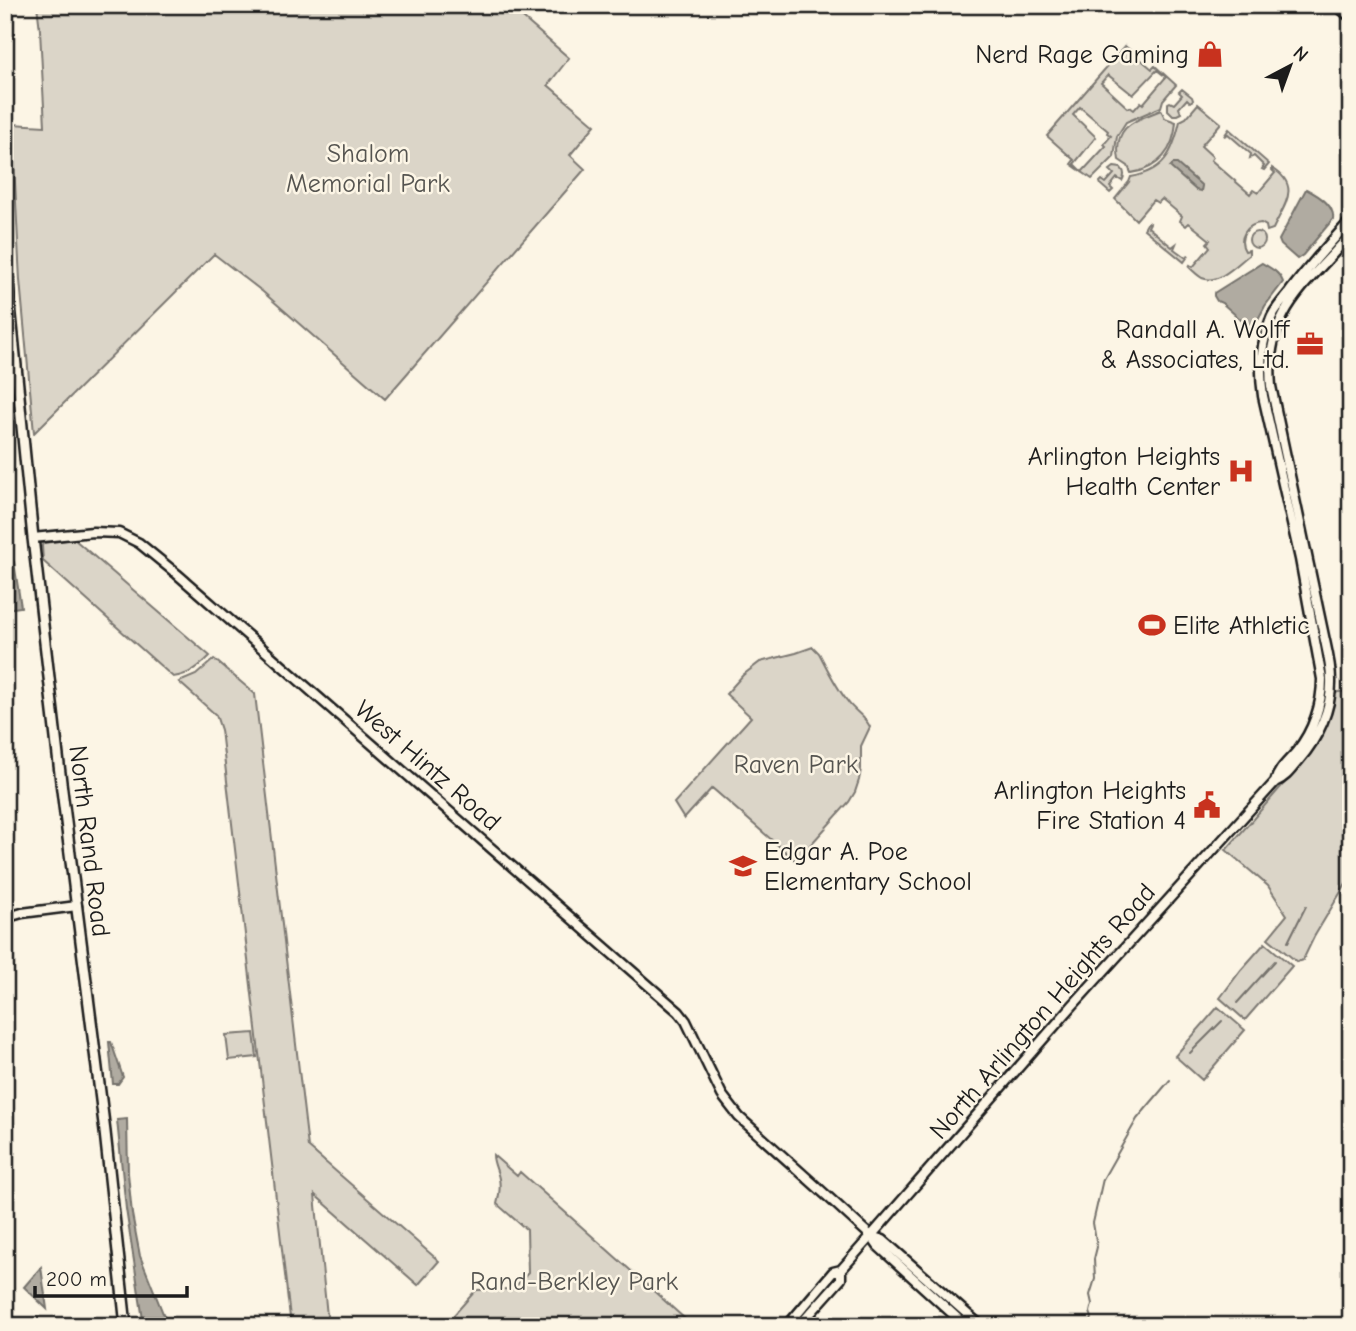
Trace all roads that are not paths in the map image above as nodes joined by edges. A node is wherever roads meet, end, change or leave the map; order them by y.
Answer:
1 (1337, 5) edge
2 (1351, 17) edge
3 (1351, 220) edge
4 (1351, 234) edge
5 (5, 235) edge
6 (33, 538) junction
7 (1275, 782) junction
8 (76, 906) junction
9 (5, 918) edge
10 (872, 1236) junction
11 (841, 1270) junction
12 (126, 1326) edge
13 (787, 1326) edge
14 (799, 1326) edge
15 (966, 1326) edge
16 (981, 1326) edge

1 - 2 main road
3 - 7 main road, North Arlington Heights Road
4 - 7 main road, North Arlington Heights Road
5 - 6 main road, North Rand Road
6 - 8 main road, North Rand Road
6 - 10 main road, West Hintz Road
7 - 10 main road, North Arlington Heights Road
8 - 9 main road
8 - 12 main road, North Rand Road
10 - 11 main road, North Arlington Heights Road
10 - 15 main road
10 - 16 main road
11 - 13 main road, North Arlington Heights Road
11 - 14 main road, North Arlington Heights Road

